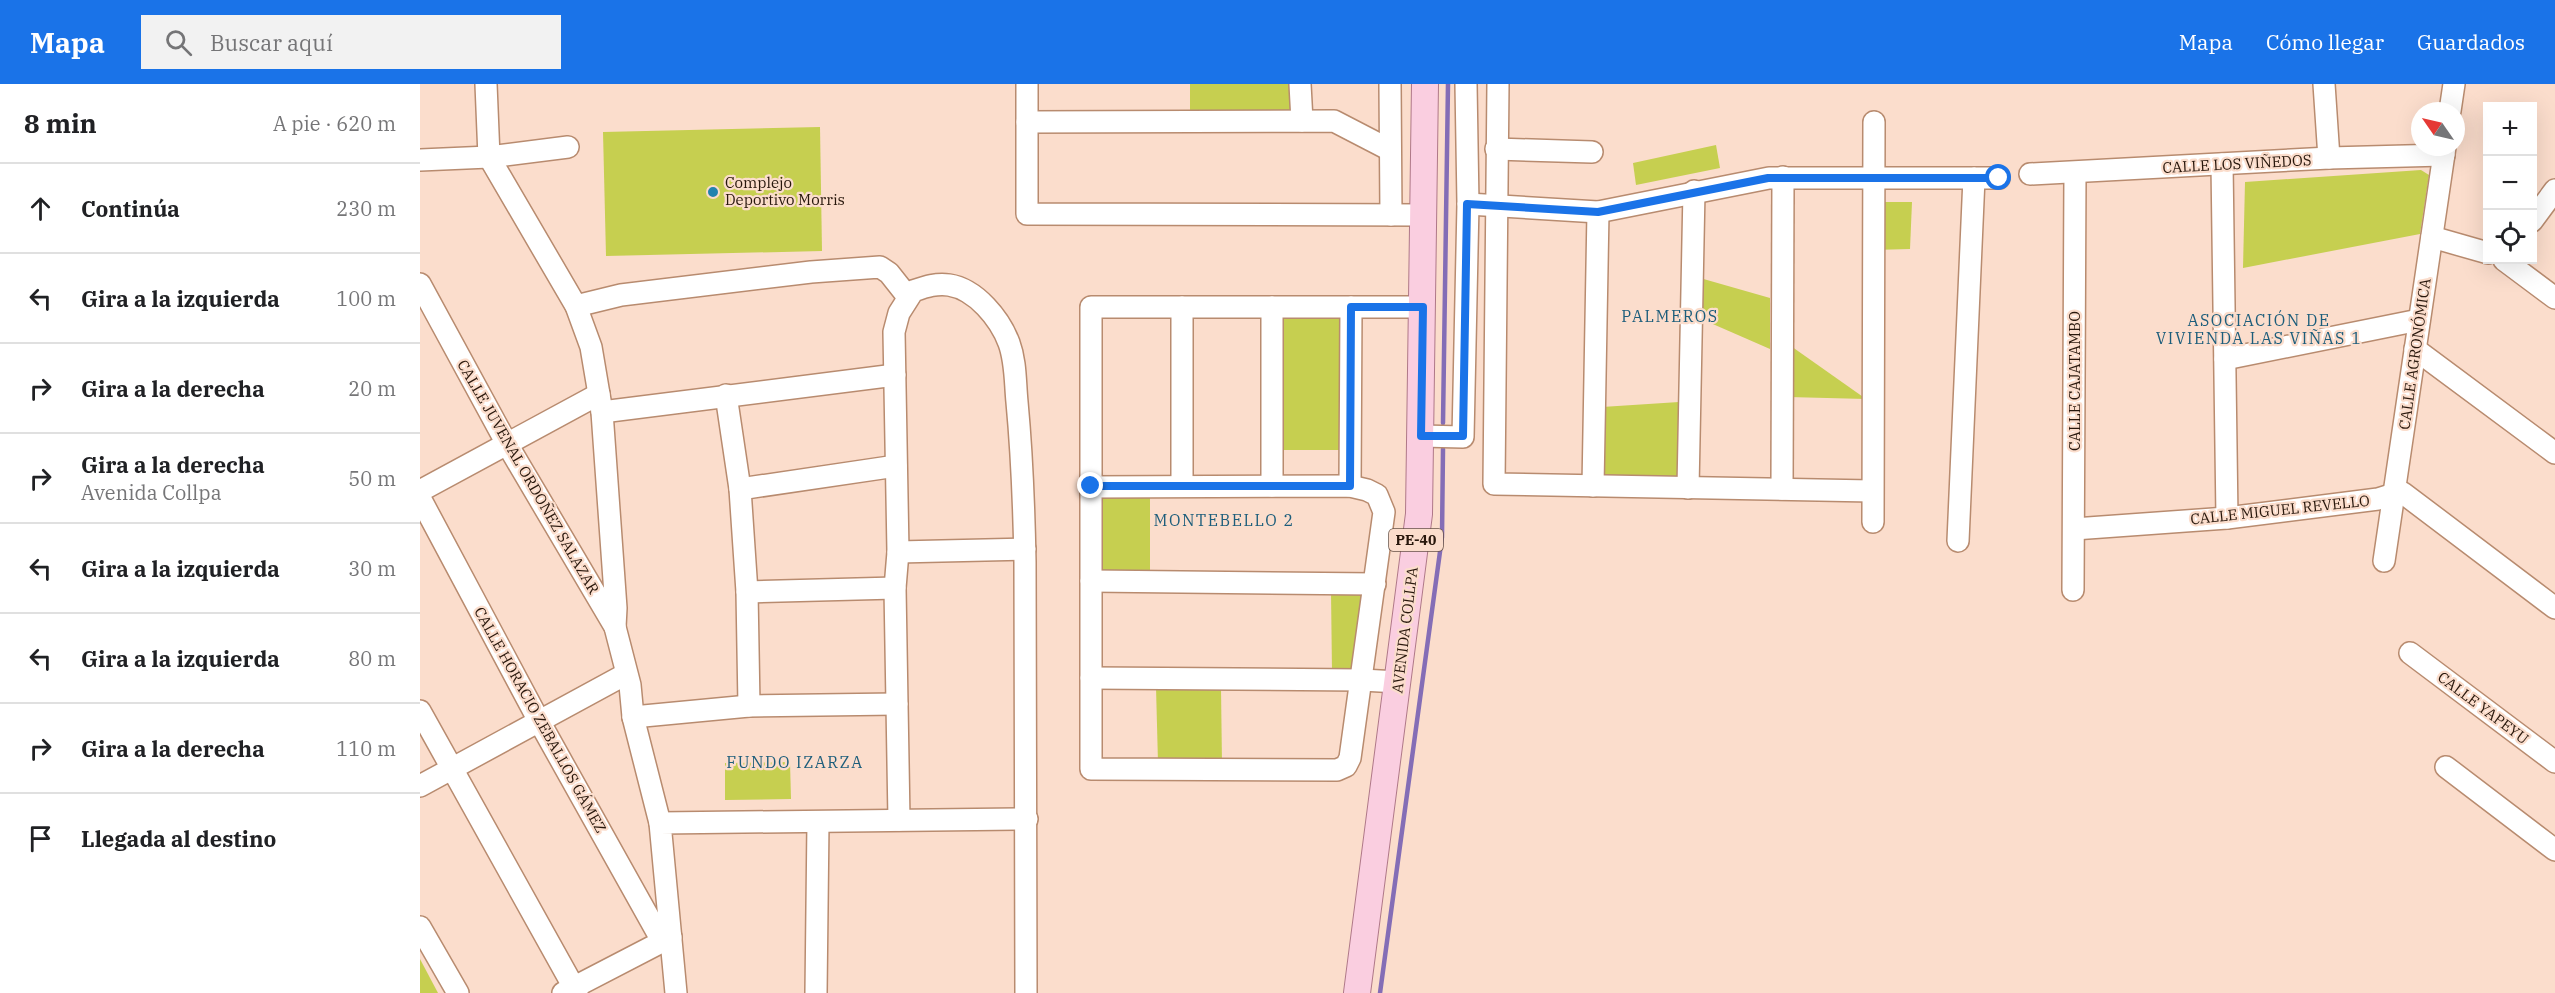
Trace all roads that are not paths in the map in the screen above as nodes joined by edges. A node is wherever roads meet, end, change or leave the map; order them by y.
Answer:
1 (486, 84) edge
2 (1027, 84) edge
3 (1300, 84) edge
4 (1390, 84) edge
5 (1425, 84) edge
6 (1466, 84) edge
7 (1498, 84) edge
8 (2324, 84) edge
9 (2454, 84) edge
10 (2451, 102) edge
11 (1302, 121) junction
12 (1027, 122) junction
13 (1874, 122) dead end
14 (568, 147) dead end
15 (1496, 149) junction
16 (1390, 150) junction
17 (1592, 152) dead end
18 (2411, 153) edge
19 (2443, 156) edge
20 (489, 157) junction
21 (2329, 158) junction
22 (420, 160) edge
23 (2222, 164) junction
24 (2075, 173) junction
25 (2030, 174) dead end
26 (1784, 177) junction
27 (1974, 178) junction
28 (1999, 178) dead end
29 (1873, 179) junction
30 (2555, 190) edge
31 (1694, 192) junction
32 (1467, 204) junction
33 (1495, 204) junction
34 (1598, 212) junction
35 (2537, 213) edge
36 (1390, 214) junction
37 (1424, 215) junction
38 (2432, 237) junction
39 (2483, 253) edge
40 (2509, 264) edge
41 (420, 284) edge
42 (908, 297) junction
43 (2555, 298) edge
44 (576, 306) junction
45 (1182, 307) junction
46 (1272, 307) junction
47 (1351, 307) junction
48 (1423, 307) junction
49 (2420, 320) junction
50 (2415, 349) junction
51 (2225, 359) junction
52 (895, 375) junction
53 (726, 395) junction
54 (601, 403) junction
55 (1421, 436) junction
56 (507, 444) junction
57 (2555, 453) edge
58 (896, 466) junction
59 (1091, 486) junction
60 (1182, 486) junction
61 (1272, 486) junction
62 (1350, 486) junction
63 (1593, 486) junction
64 (1688, 488) junction
65 (740, 489) junction
66 (1782, 489) junction
67 (420, 491) edge
68 (1872, 491) junction
69 (2394, 494) junction
70 (420, 498) edge
71 (2227, 518) junction
72 (1873, 522) dead end
73 (2074, 529) junction
74 (1958, 541) dead end
75 (1025, 549) junction
76 (898, 552) junction
77 (2384, 561) dead end
78 (1091, 581) junction
79 (1375, 584) junction
80 (895, 588) junction
81 (2073, 590) dead end
82 (747, 592) junction
83 (2555, 608) edge
84 (615, 627) junction
85 (2410, 653) dead end
86 (626, 674) junction
87 (1091, 678) junction
88 (1362, 680) junction
89 (1398, 682) junction
90 (897, 705) junction
91 (749, 706) junction
92 (420, 711) edge
93 (633, 717) junction
94 (539, 721) junction
95 (2555, 762) edge
96 (2446, 767) dead end
97 (452, 768) junction
98 (420, 786) edge
99 (1027, 819) junction
100 (899, 820) junction
101 (818, 822) junction
102 (660, 823) junction
103 (2555, 850) edge
104 (420, 927) edge
105 (667, 939) junction
106 (571, 991) edge
107 (458, 993) edge
108 (676, 993) edge
109 (816, 993) edge
110 (1026, 993) edge
111 (1357, 993) edge

1 - 20 street
2 - 12 street
3 - 11 street
4 - 16 street
5 - 37 main road, AVENIDA COLLPA / PE-40
6 - 32 street
7 - 15 street
8 - 21 street
9 - 10 street
11 - 12 street
11 - 16 street
12 - 36 street
13 - 29 street
14 - 20 street
15 - 17 street
15 - 33 street
16 - 36 street
18 - 21 street, CALLE LOS VIÑEDOS
19 - 38 street, CALLE AGRONÓMICA
20 - 22 street
20 - 44 street
21 - 23 street, CALLE LOS VIÑEDOS
23 - 24 street, CALLE LOS VIÑEDOS
23 - 51 street
24 - 25 street, CALLE LOS VIÑEDOS
24 - 73 street, CALLE CAJATAMBO
26 - 29 street
26 - 31 street
26 - 66 street
27 - 28 street
27 - 29 street
27 - 74 street
29 - 68 street
30 - 35 street
31 - 34 street
31 - 64 street
32 - 33 street
32 - 55 street
33 - 34 street
33 - 63 street
34 - 63 street
36 - 37 street
37 - 48 main road, AVENIDA COLLPA / PE-40
38 - 39 street
38 - 49 street, CALLE AGRONÓMICA
40 - 43 street
41 - 56 street, CALLE JUVENAL ORDOÑEZ SALAZAR
42 - 44 street
42 - 52 street
42 - 75 street
44 - 54 street
45 - 46 street
45 - 59 street
45 - 60 street
46 - 47 street
46 - 61 street
47 - 48 street
47 - 62 street
48 - 55 main road, AVENIDA COLLPA / PE-40
49 - 50 street, CALLE AGRONÓMICA
49 - 51 street
50 - 57 street
50 - 69 street, CALLE AGRONÓMICA
51 - 71 street
52 - 53 street
52 - 58 street
53 - 54 street
53 - 65 street
54 - 56 street
54 - 84 street
55 - 89 main road, AVENIDA COLLPA / PE-40
56 - 67 street
56 - 84 street, CALLE JUVENAL ORDOÑEZ SALAZAR
58 - 65 street
58 - 76 street
59 - 60 street
59 - 78 street
60 - 61 street
61 - 62 street
62 - 79 street
63 - 64 street
64 - 66 street
65 - 82 street
66 - 68 street
68 - 72 street
69 - 71 street, CALLE MIGUEL REVELLO
69 - 77 street, CALLE AGRONÓMICA
69 - 83 street
70 - 94 street, CALLE HORACIO ZEBALLOS GÁMEZ
71 - 73 street, CALLE MIGUEL REVELLO
73 - 81 street, CALLE CAJATAMBO
75 - 76 street
75 - 99 street
76 - 80 street
78 - 79 street
78 - 87 street
79 - 88 street
80 - 82 street
80 - 90 street
82 - 91 street
84 - 86 street, CALLE JUVENAL ORDOÑEZ SALAZAR
85 - 95 street, CALLE YAPEYU
86 - 93 street, CALLE JUVENAL ORDOÑEZ SALAZAR
86 - 94 street
87 - 88 street
87 - 88 street
88 - 89 street
89 - 111 main road, AVENIDA COLLPA / PE-40
90 - 91 street
90 - 100 street
91 - 93 street
92 - 97 street
93 - 102 street, CALLE JUVENAL ORDOÑEZ SALAZAR
94 - 97 street
94 - 105 street, CALLE HORACIO ZEBALLOS GÁMEZ
96 - 103 street
97 - 98 street
97 - 106 street
99 - 100 street
99 - 110 street
100 - 101 street
101 - 102 street
101 - 109 street
102 - 105 street, CALLE JUVENAL ORDOÑEZ SALAZAR
104 - 107 street
105 - 106 street
105 - 108 street, CALLE JUVENAL ORDOÑEZ SALAZAR

